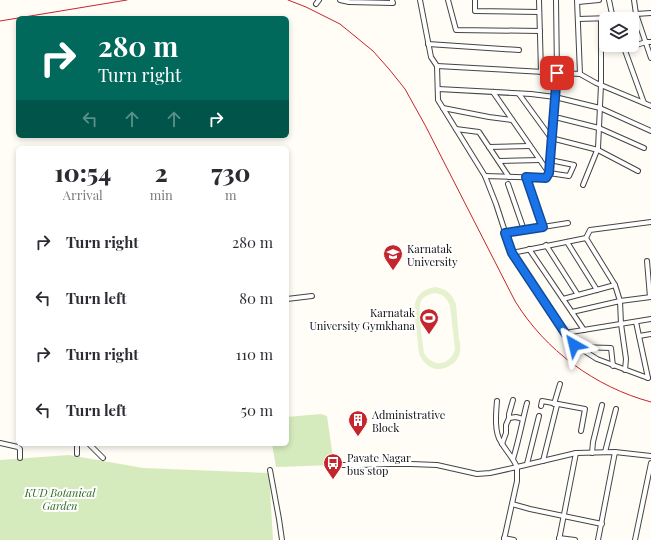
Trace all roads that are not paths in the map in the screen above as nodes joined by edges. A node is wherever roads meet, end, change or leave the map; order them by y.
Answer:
1 (340, 0) edge
2 (392, 0) edge
3 (420, 0) edge
4 (448, 0) edge
5 (475, 0) edge
6 (539, 0) edge
7 (556, 0) edge
8 (599, 0) edge
9 (609, 0) edge
10 (634, 0) edge
11 (577, 1) edge
12 (539, 12) junction
13 (611, 12) edge
14 (636, 12) edge
15 (651, 13) edge
16 (639, 14) edge
17 (578, 19) junction
18 (599, 19) edge
19 (639, 21) edge
20 (540, 31) junction
21 (648, 42) edge
22 (428, 44) junction
23 (519, 50) dead end
24 (601, 52) edge
25 (625, 52) edge
26 (651, 58) edge
27 (437, 66) junction
28 (541, 72) junction
29 (557, 73) junction
30 (580, 74) junction
31 (601, 85) junction
32 (438, 89) junction
33 (493, 92) junction
34 (519, 94) junction
35 (555, 97) junction
36 (644, 103) junction
37 (651, 106) edge
38 (443, 108) junction
39 (600, 108) junction
40 (554, 118) junction
41 (512, 120) junction
42 (599, 128) junction
43 (456, 129) junction
44 (651, 130) edge
45 (551, 138) junction
46 (530, 146) junction
47 (489, 147) junction
48 (644, 148) dead end
49 (598, 150) junction
50 (540, 160) junction
51 (550, 160) junction
52 (499, 161) junction
53 (638, 171) dead end
54 (549, 173) junction
55 (486, 176) junction
56 (509, 177) junction
57 (526, 177) junction
58 (508, 184) dead end
59 (583, 185) dead end
60 (568, 222) dead end
61 (651, 222) edge
62 (543, 227) junction
63 (524, 230) junction
64 (505, 233) junction
65 (586, 238) junction
66 (567, 242) junction
67 (546, 246) junction
68 (529, 249) junction
69 (512, 253) junction
70 (647, 261) dead end
71 (615, 286) junction
72 (597, 290) junction
73 (578, 295) junction
74 (312, 296) dead end
75 (651, 297) edge
76 (289, 299) edge
77 (563, 299) junction
78 (620, 301) junction
79 (572, 312) junction
80 (651, 319) edge
81 (636, 322) junction
82 (621, 324) junction
83 (584, 330) junction
84 (565, 333) junction
85 (651, 334) edge
86 (639, 336) junction
87 (577, 347) junction
88 (613, 366) junction
89 (625, 370) junction
90 (560, 384) dead end
91 (514, 400) dead end
92 (497, 401) dead end
93 (527, 403) dead end
94 (556, 404) junction
95 (602, 405) dead end
96 (542, 406) dead end
97 (616, 409) dead end
98 (539, 416) dead end
99 (509, 418) junction
100 (523, 419) junction
101 (581, 431) dead end
102 (0, 443) edge
103 (502, 444) junction
104 (77, 446) edge
105 (91, 446) edge
106 (605, 452) junction
107 (615, 452) junction
108 (576, 453) junction
109 (592, 453) junction
110 (77, 454) dead end
111 (651, 456) edge
112 (20, 458) dead end
113 (103, 458) dead end
114 (513, 459) junction
115 (543, 461) junction
116 (651, 463) edge
117 (527, 464) junction
118 (340, 465) dead end
119 (517, 466) junction
120 (270, 470) dead end
121 (645, 490) junction
122 (651, 490) edge
123 (512, 504) junction
124 (563, 516) junction
125 (602, 524) junction
126 (504, 539) edge
127 (559, 539) edge
128 (282, 540) edge
129 (514, 540) edge
130 (575, 540) edge
131 (598, 540) edge
132 (635, 540) edge

1 - 2 street
3 - 22 street
4 - 20 street
5 - 12 street
6 - 12 street
7 - 29 street
8 - 11 street
9 - 13 street
10 - 14 street
11 - 17 street
12 - 20 street
15 - 16 street
17 - 18 street
17 - 30 street
19 - 21 street
20 - 28 street
21 - 26 street
22 - 23 street
22 - 27 street
24 - 31 street
25 - 36 street
27 - 28 street
27 - 32 street
28 - 29 street
29 - 30 street
29 - 35 street
30 - 31 street
31 - 36 street
31 - 39 street
32 - 33 street
32 - 38 street
33 - 34 street
33 - 41 street
34 - 35 street
34 - 45 street
35 - 39 street
35 - 40 street
36 - 37 street
38 - 41 street
38 - 43 street
39 - 42 street
39 - 44 street
40 - 42 street
40 - 45 street
41 - 46 street
42 - 48 street
42 - 49 street
43 - 47 street
43 - 55 street
45 - 49 street
45 - 51 street
46 - 47 street
46 - 50 street
47 - 52 street
49 - 53 street
49 - 59 street
50 - 52 street
50 - 54 street
51 - 54 street
51 - 54 street
52 - 56 street
54 - 57 street
55 - 56 street
55 - 64 street
56 - 57 street
57 - 62 street
58 - 63 street
60 - 62 street
61 - 65 street
62 - 63 street
63 - 64 street
64 - 69 street
65 - 66 street
65 - 71 street
66 - 67 street
66 - 72 street
67 - 68 street
67 - 73 street
68 - 69 street
68 - 77 street
69 - 84 street
70 - 75 street
71 - 72 street
71 - 78 street
72 - 73 street
73 - 77 street
74 - 76 street
75 - 78 street
77 - 79 street
78 - 79 street
78 - 82 street
79 - 83 street
80 - 81 street
81 - 82 street
81 - 86 street
82 - 83 street
82 - 89 street
83 - 84 street
84 - 87 street
85 - 86 street
86 - 89 street
87 - 88 street
87 - 88 street
88 - 89 street
90 - 94 street
91 - 99 street
92 - 103 street
93 - 100 street
94 - 96 street
94 - 101 street
94 - 115 street
95 - 109 street
97 - 106 street
98 - 117 street
99 - 100 street
99 - 103 street
100 - 114 street
102 - 112 street
103 - 114 street
104 - 110 street
105 - 113 street
106 - 107 street
106 - 109 street
107 - 111 street
107 - 125 street
108 - 109 street
108 - 115 street
108 - 124 street
114 - 119 street
115 - 117 street
116 - 121 street
117 - 119 street
118 - 119 street
119 - 123 street
120 - 128 street
121 - 122 street
121 - 132 street
123 - 124 street
123 - 126 street
124 - 125 street
124 - 127 street
125 - 131 street
126 - 129 street
127 - 130 street

